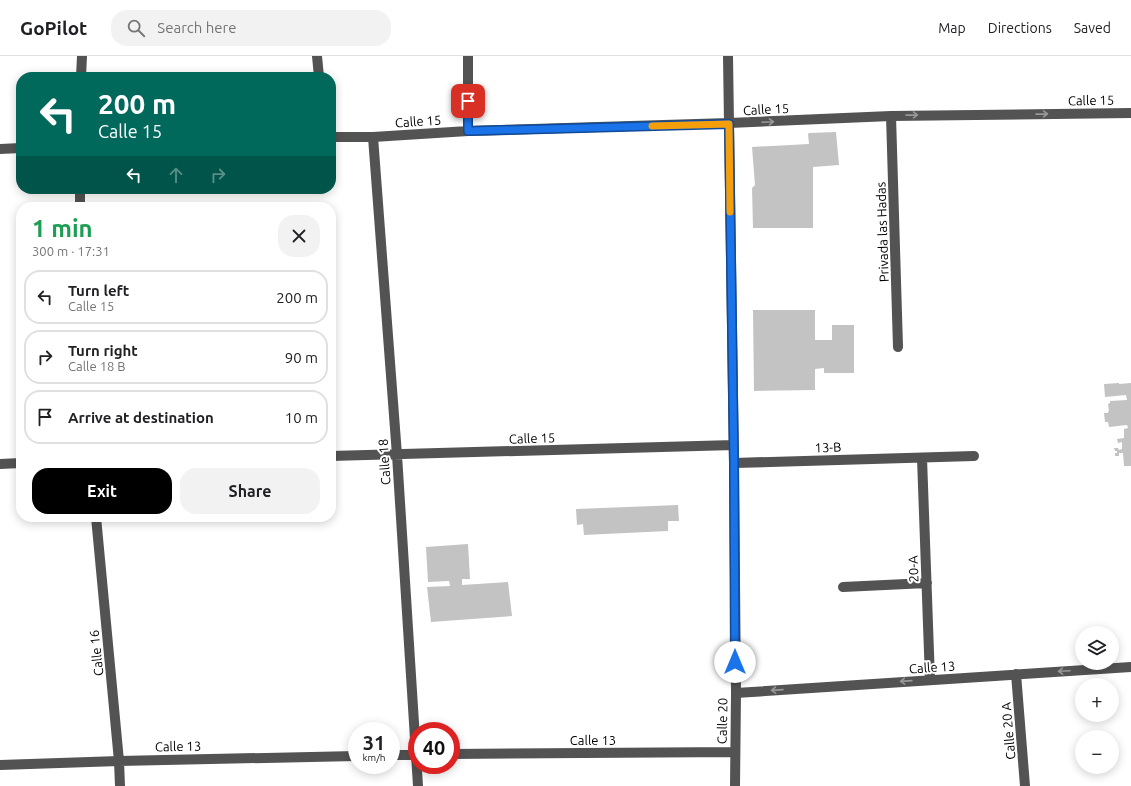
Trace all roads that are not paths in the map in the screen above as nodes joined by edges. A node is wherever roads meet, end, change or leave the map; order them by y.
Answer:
1 (82, 56) edge
2 (317, 56) edge
3 (468, 56) edge
4 (728, 56) edge
5 (81, 72) edge
6 (319, 72) edge
7 (1131, 113) edge
8 (891, 116) junction
9 (729, 124) junction
10 (468, 131) junction
11 (336, 137) edge
12 (373, 137) junction
13 (16, 148) edge
14 (0, 149) edge
15 (898, 347) dead end
16 (734, 445) junction
17 (397, 455) junction
18 (336, 456) edge
19 (974, 456) dead end
20 (922, 458) junction
21 (16, 463) edge
22 (734, 463) junction
23 (0, 464) edge
24 (96, 522) edge
25 (927, 583) junction
26 (843, 587) dead end
27 (1131, 667) edge
28 (1016, 674) junction
29 (930, 680) junction
30 (736, 693) junction
31 (415, 722) edge
32 (735, 752) junction
33 (460, 754) edge
34 (348, 756) edge
35 (120, 761) junction
36 (0, 765) edge
37 (418, 774) edge
38 (120, 786) edge
39 (418, 786) edge
40 (734, 786) edge
41 (1025, 786) edge

1 - 5 street
2 - 6 street
3 - 10 street
4 - 9 street, Calle 20
8 -> 7 street, Calle 15
9 -> 8 street, Calle 15
8 - 15 street, Privada las Hadas
9 - 10 street, Calle 15
9 - 16 street, Calle 20
10 - 12 street, Calle 15
11 - 12 street, Calle 15
12 - 17 street, Calle 18
13 - 14 street
16 - 17 street, Calle 15
16 - 22 street, Calle 20
17 - 18 street, Calle 15
17 - 31 street, Calle 18
19 - 20 street, 13-B
20 - 22 street, 13-B
20 - 25 street, 20-A
21 - 23 street
22 - 30 street, Calle 20
24 - 35 street, Calle 16
25 - 26 street
25 - 29 street, 20-A
27 -> 28 street, Calle 13
28 - 29 street, Calle 13
28 - 41 street, Calle 20 A
29 -> 30 street, Calle 13
30 - 32 street, Calle 20
32 - 33 street, Calle 13
32 - 40 street, Calle 20
34 - 35 street, Calle 13
35 - 36 street, Calle 13
35 - 38 street, Calle 16
37 - 39 street, Calle 18

